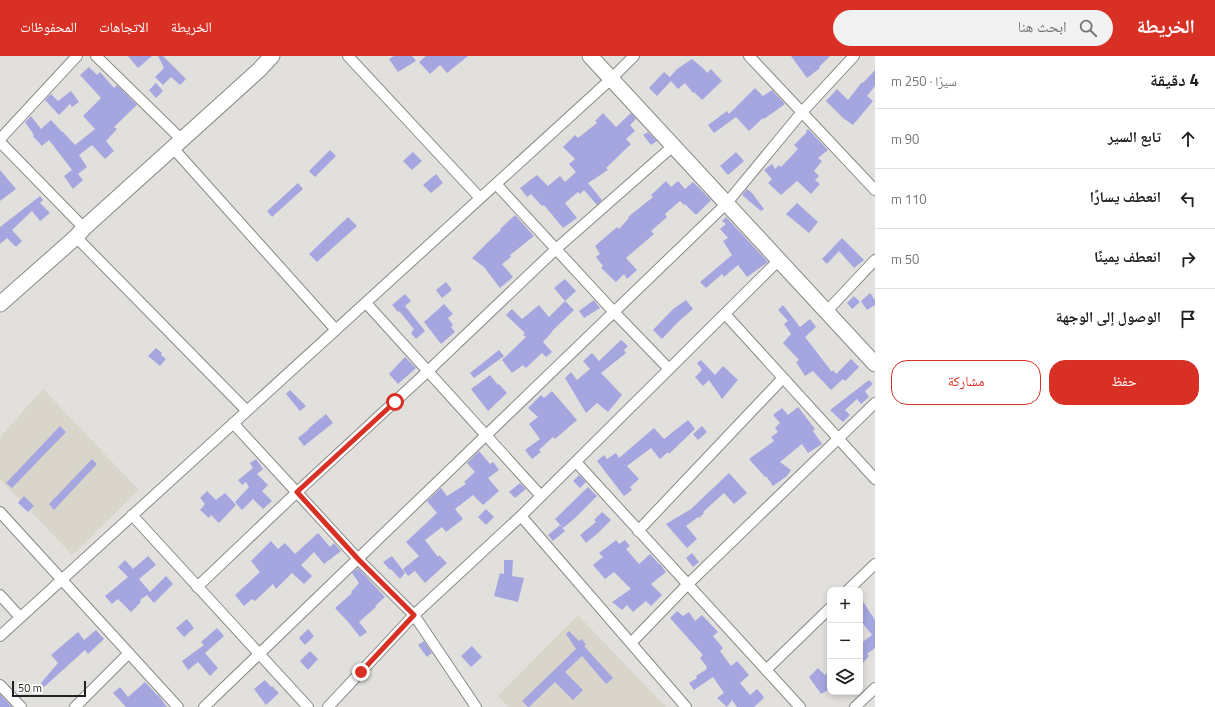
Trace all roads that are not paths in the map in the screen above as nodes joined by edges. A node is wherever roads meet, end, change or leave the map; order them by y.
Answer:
1 (77, 56) edge
2 (96, 56) edge
3 (348, 56) edge
4 (590, 56) edge
5 (634, 56) edge
6 (749, 56) edge
7 (854, 56) edge
8 (270, 57) edge
9 (611, 79) junction
10 (802, 112) junction
11 (0, 139) edge
12 (0, 142) edge
13 (178, 144) junction
14 (673, 146) junction
15 (496, 184) junction
16 (875, 190) edge
17 (480, 198) junction
18 (726, 204) junction
19 (80, 233) junction
20 (556, 249) junction
21 (779, 260) junction
22 (875, 260) edge
23 (366, 303) junction
24 (0, 304) edge
25 (826, 311) junction
26 (614, 312) junction
27 (725, 314) junction
28 (336, 330) junction
29 (875, 364) edge
30 (669, 369) junction
31 (428, 371) junction
32 (783, 378) junction
33 (875, 403) edge
34 (247, 411) junction
35 (233, 423) junction
36 (486, 435) junction
37 (838, 439) junction
38 (576, 462) junction
39 (875, 479) edge
40 (297, 492) junction
41 (541, 496) junction
42 (0, 512) edge
43 (132, 515) junction
44 (521, 516) junction
45 (638, 531) junction
46 (358, 559) junction
47 (875, 564) edge
48 (61, 579) junction
49 (687, 584) junction
50 (197, 587) junction
51 (851, 587) edge
52 (0, 595) edge
53 (827, 611) edge
54 (414, 615) junction
55 (20, 617) junction
56 (0, 636) edge
57 (631, 643) junction
58 (129, 653) junction
59 (258, 654) junction
60 (766, 670) junction
61 (0, 685) edge
62 (875, 688) edge
63 (21, 707) edge
64 (76, 707) edge
65 (178, 707) edge
66 (204, 707) edge
67 (308, 707) edge
68 (328, 707) edge
69 (476, 707) edge
70 (686, 707) edge
71 (800, 707) edge
72 (855, 707) edge

1 - 11 street
2 - 13 street
3 - 17 street
4 - 9 street
5 - 9 street
6 - 10 street
7 - 10 street
8 - 13 street
9 - 14 street
9 - 15 street
10 - 16 street
10 - 18 street
12 - 19 street
13 - 19 street
13 - 28 street
14 - 18 street
14 - 20 street
15 - 17 street
15 - 20 street
17 - 23 street
18 - 21 street
18 - 26 street
19 - 24 street
19 - 34 street
20 - 26 street
20 - 31 street
21 - 25 street
21 - 27 street
22 - 25 street
23 - 28 street
23 - 31 street
25 - 29 street
26 - 30 street
26 - 36 street
27 - 30 street
27 - 32 street
28 - 34 street
30 - 38 street
31 - 36 street
31 - 40 street
32 - 37 street
32 - 45 street
33 - 37 street
34 - 35 street
35 - 40 street
35 - 43 street
36 - 41 street
36 - 46 street
37 - 39 street
37 - 49 street
38 - 41 street
38 - 45 street
40 - 46 street
40 - 50 street
41 - 44 street
42 - 48 street
43 - 48 street
43 - 50 street
44 - 54 street
44 - 57 street
45 - 49 street
46 - 54 street
46 - 59 street
47 - 51 street
48 - 55 street
48 - 58 street
49 - 57 street
49 - 60 street
50 - 59 street
52 - 55 street
53 - 60 street
54 - 68 street
54 - 69 street
55 - 56 street
57 - 70 street
58 - 64 street
58 - 65 street
59 - 66 street
59 - 67 street
60 - 71 street
61 - 63 street
62 - 72 street

